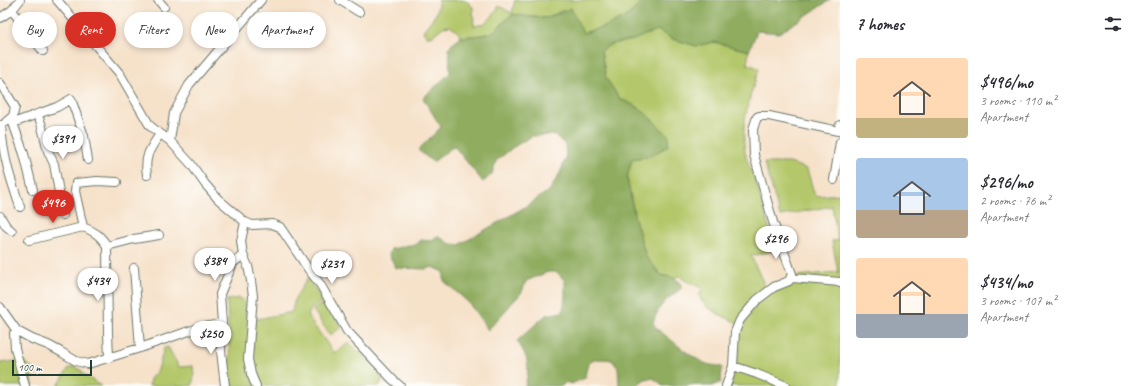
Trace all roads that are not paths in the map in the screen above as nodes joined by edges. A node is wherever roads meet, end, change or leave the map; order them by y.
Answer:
1 (20, 0) edge
2 (57, 0) edge
3 (158, 0) edge
4 (261, 0) edge
5 (340, 0) edge
6 (164, 7) dead end
7 (12, 10) junction
8 (358, 12) dead end
9 (0, 18) edge
10 (43, 51) dead end
11 (0, 83) edge
12 (37, 114) junction
13 (12, 122) junction
14 (0, 125) edge
15 (839, 128) edge
16 (160, 134) junction
17 (170, 141) junction
18 (840, 141) edge
19 (88, 160) dead end
20 (147, 175) dead end
21 (834, 180) dead end
22 (117, 182) dead end
23 (34, 190) dead end
24 (20, 207) dead end
25 (63, 215) dead end
26 (0, 216) edge
27 (245, 222) junction
28 (83, 227) junction
29 (12, 231) dead end
30 (159, 235) dead end
31 (29, 240) dead end
32 (107, 246) junction
33 (243, 255) junction
34 (134, 268) dead end
35 (792, 278) junction
36 (840, 282) edge
37 (0, 307) edge
38 (222, 323) junction
39 (17, 331) junction
40 (140, 348) junction
41 (110, 358) junction
42 (733, 366) junction
43 (26, 386) edge
44 (225, 386) edge
45 (256, 386) edge
46 (400, 386) edge
47 (726, 386) edge
48 (786, 386) edge

1 - 7 street
2 - 16 street
3 - 6 street
4 - 17 street
5 - 8 street
7 - 9 street
7 - 10 street
11 - 13 street
12 - 13 street
12 - 19 street
12 - 25 street
13 - 14 street
13 - 23 street
14 - 24 street
15 - 18 street
15 - 35 street
16 - 17 street
16 - 20 street
17 - 27 street
18 - 21 street
22 - 28 street
26 - 29 street
27 - 33 street
27 - 46 street
28 - 31 street
28 - 32 street
30 - 32 street
32 - 41 street
33 - 38 street
33 - 45 street
34 - 40 street
35 - 36 street
35 - 42 street
37 - 39 street
38 - 40 street
38 - 44 street
39 - 41 street
39 - 43 street
40 - 41 street
42 - 47 street
42 - 48 street

